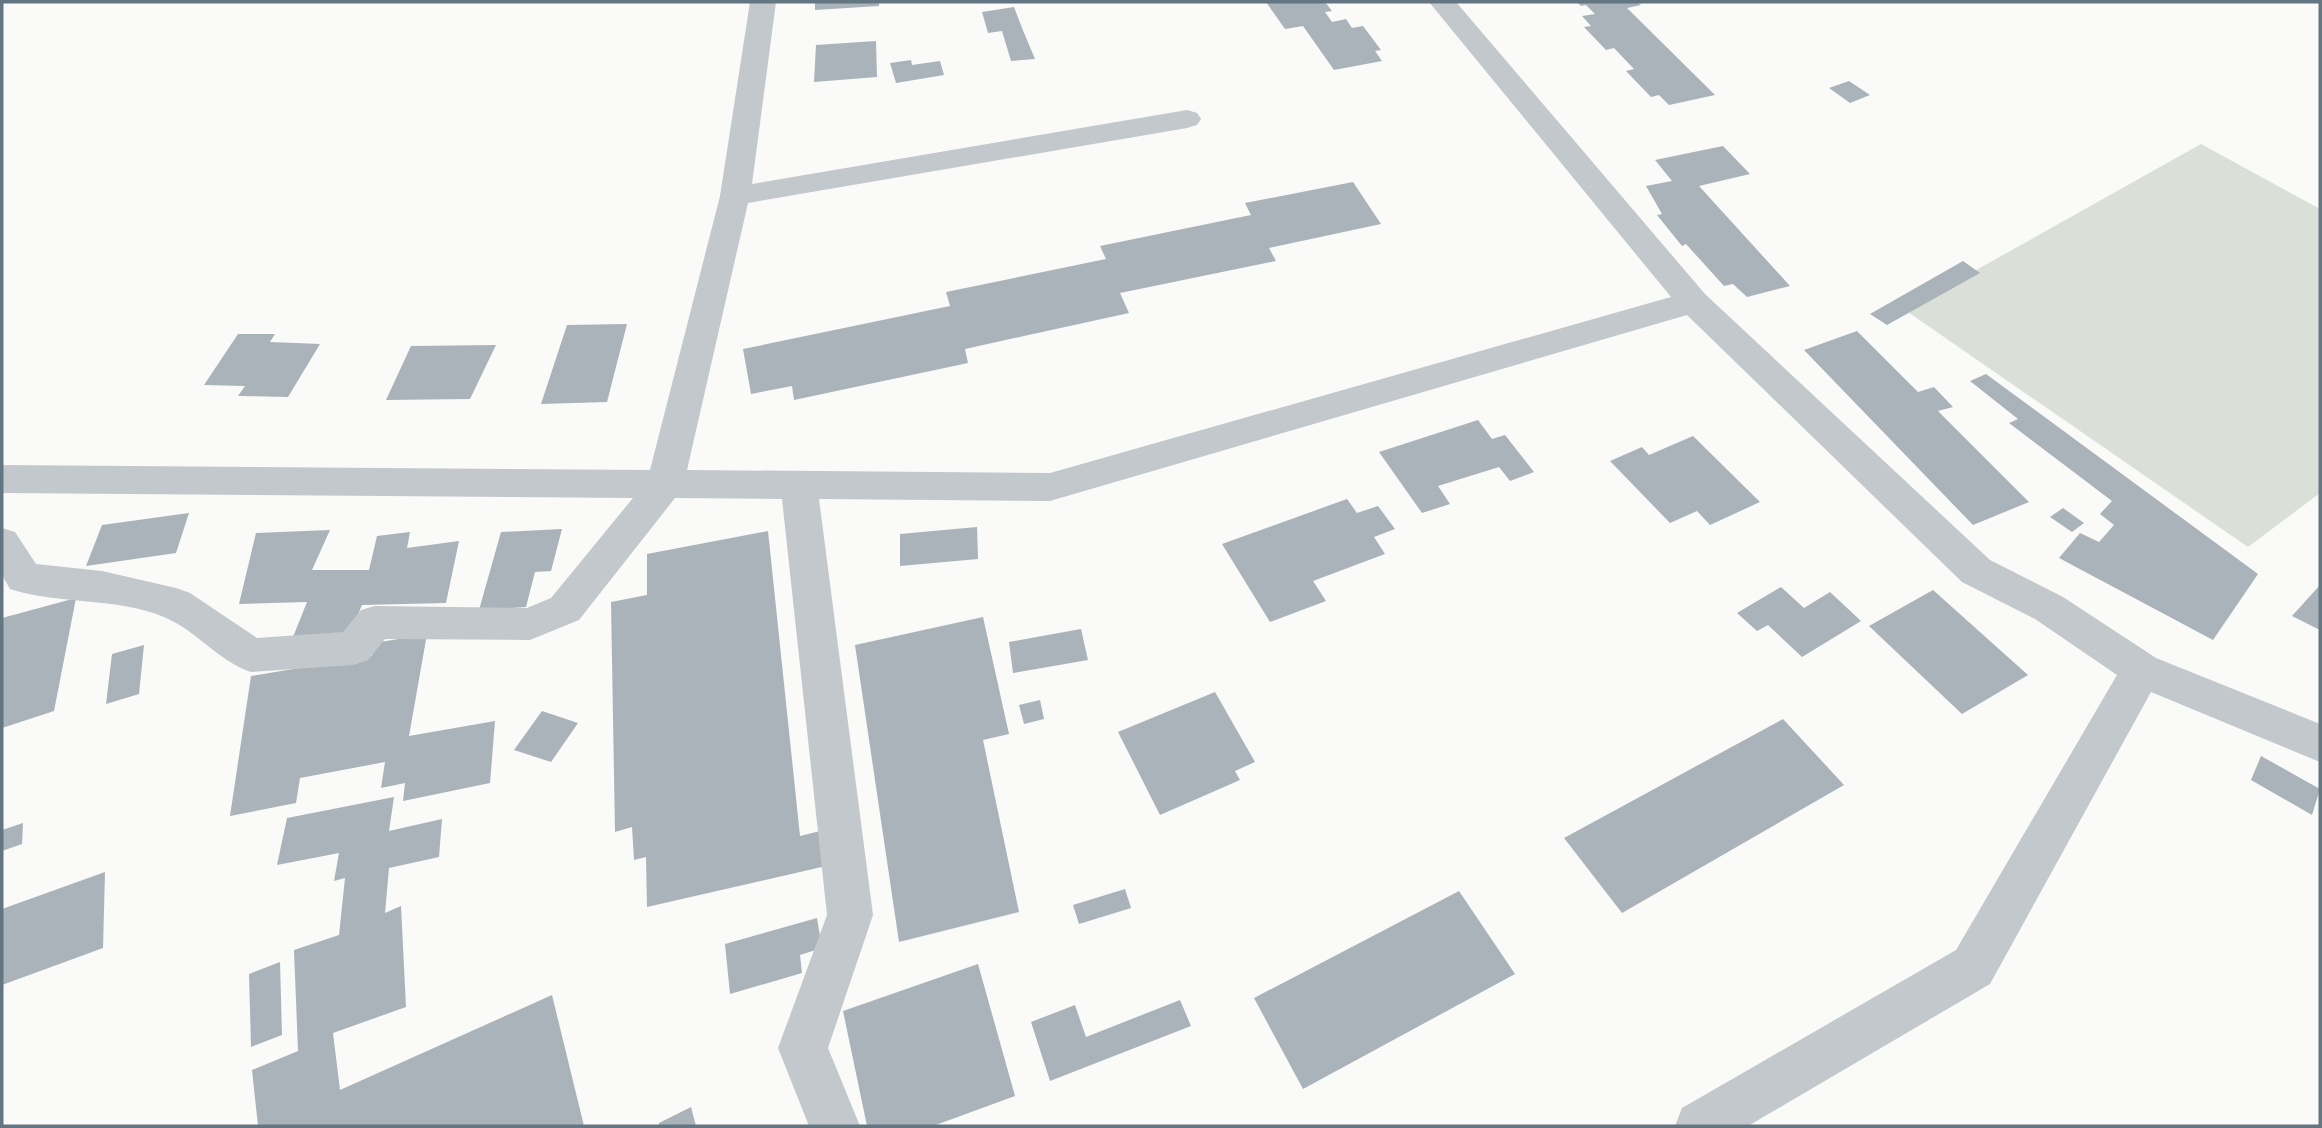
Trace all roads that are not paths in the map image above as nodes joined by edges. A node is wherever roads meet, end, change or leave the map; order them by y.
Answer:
1 (762, 2) edge
2 (1442, 2) edge
3 (1187, 119) dead end
4 (735, 196) junction
5 (1693, 302) junction
6 (3, 482) edge
7 (665, 484) junction
8 (799, 485) junction
9 (2, 543) edge
10 (2142, 670) junction
11 (2320, 743) edge
12 (834, 1126) edge
13 (1700, 1126) edge

1 - 4 street
2 - 5 street
3 - 4 street
4 - 7 street
5 - 8 street
5 - 10 street
6 - 7 street
7 - 8 street
7 - 9 street
8 - 12 street
10 - 11 street
10 - 13 street

